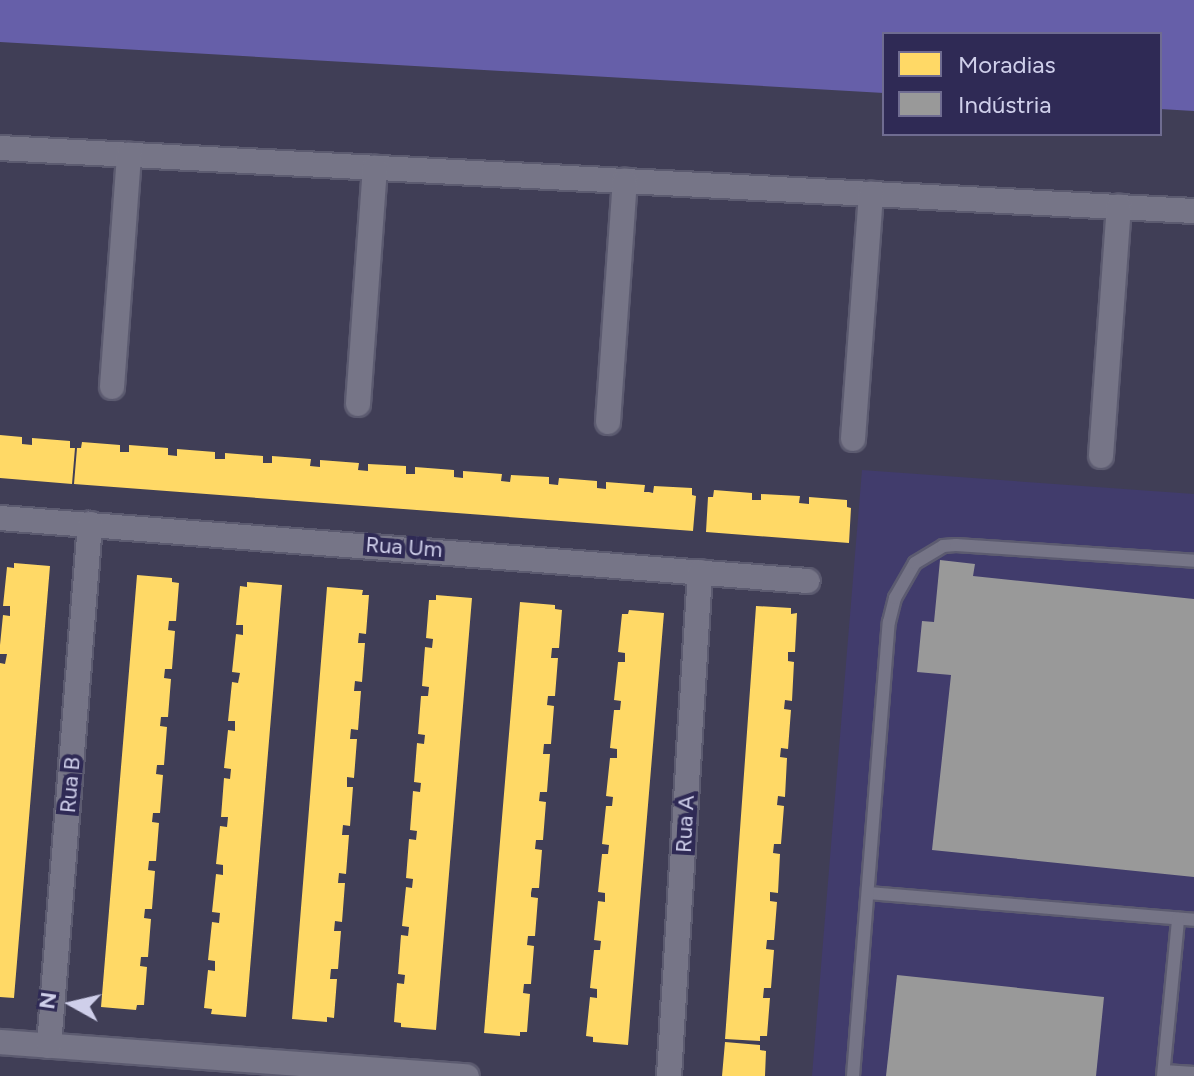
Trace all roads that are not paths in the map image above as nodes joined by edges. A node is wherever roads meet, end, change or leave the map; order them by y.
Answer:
1 (0, 148) edge
2 (129, 155) junction
3 (375, 168) junction
4 (625, 181) junction
5 (871, 194) junction
6 (1119, 207) junction
7 (1194, 211) edge
8 (112, 387) dead end
9 (358, 404) dead end
10 (608, 422) dead end
11 (853, 439) dead end
12 (1101, 456) dead end
13 (0, 518) edge
14 (90, 524) junction
15 (1194, 561) edge
16 (700, 572) junction
17 (808, 581) dead end
18 (868, 893) junction
19 (1178, 919) junction
20 (1194, 920) edge
21 (0, 1042) edge
22 (49, 1046) junction
23 (1164, 1073) edge
24 (1194, 1073) edge
25 (467, 1076) edge
26 (669, 1076) edge
27 (853, 1076) edge

1 - 2 street
2 - 3 street
2 - 8 street
3 - 4 street
3 - 9 street
4 - 5 street
4 - 10 street
5 - 6 street
5 - 11 street
6 - 7 street
6 - 12 street
13 - 14 street, Rua Um
14 - 16 street, Rua Um
14 - 22 street, Rua B
15 - 18 lane
16 - 17 street, Rua Um
16 - 26 street, Rua A
18 - 19 lane
18 - 27 lane
19 - 20 lane
19 - 23 lane
21 - 22 street
22 - 25 street
23 - 24 lane

